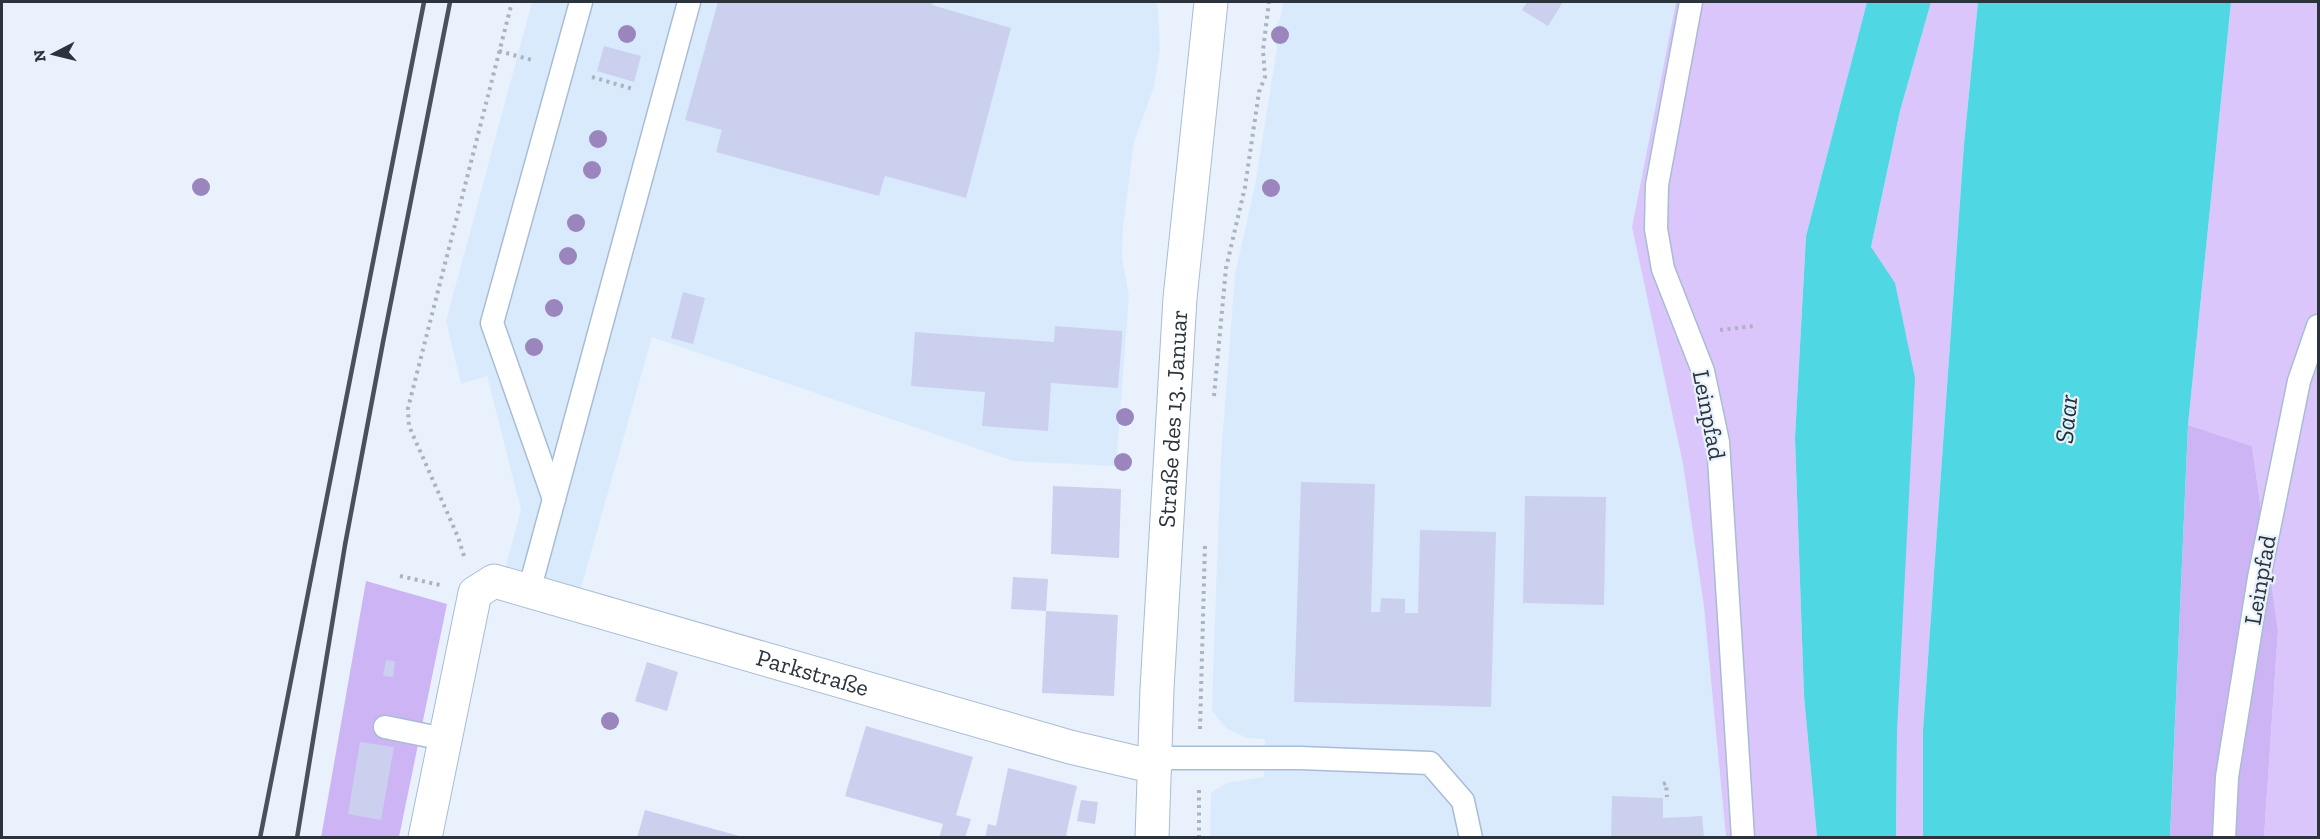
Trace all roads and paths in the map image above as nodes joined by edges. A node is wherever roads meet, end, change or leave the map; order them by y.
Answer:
1 (512, 2) edge
2 (581, 2) edge
3 (690, 2) edge
4 (1211, 2) edge
5 (1269, 2) edge
6 (1691, 2) edge
7 (1754, 326) dead end
8 (2319, 326) edge
9 (1735, 329) dead end
10 (1213, 405) dead end
11 (554, 499) junction
12 (1205, 542) dead end
13 (529, 591) junction
14 (475, 593) junction
15 (385, 727) dead end
16 (444, 739) junction
17 (1199, 758) junction
18 (1155, 762) junction
19 (1663, 784) dead end
20 (1667, 797) dead end
21 (425, 837) edge
22 (1152, 837) edge
23 (1199, 837) edge
24 (1471, 837) edge
25 (1743, 837) edge
26 (2224, 837) edge

1 - 14 path
2 - 11 lane
3 - 11 lane
4 - 18 street, Straße des 13. Januar
5 - 10 path
6 - 25 lane, Leinpfad
7 - 9 path
8 - 26 lane, Leinpfad
11 - 13 lane
12 - 17 path
13 - 14 street, Parkstraße
13 - 18 street, Parkstraße
14 - 16 street
15 - 16 lane
16 - 21 street
17 - 18 lane
17 - 23 path
17 - 24 lane
18 - 22 street, Straße des 13. Januar
19 - 20 path

